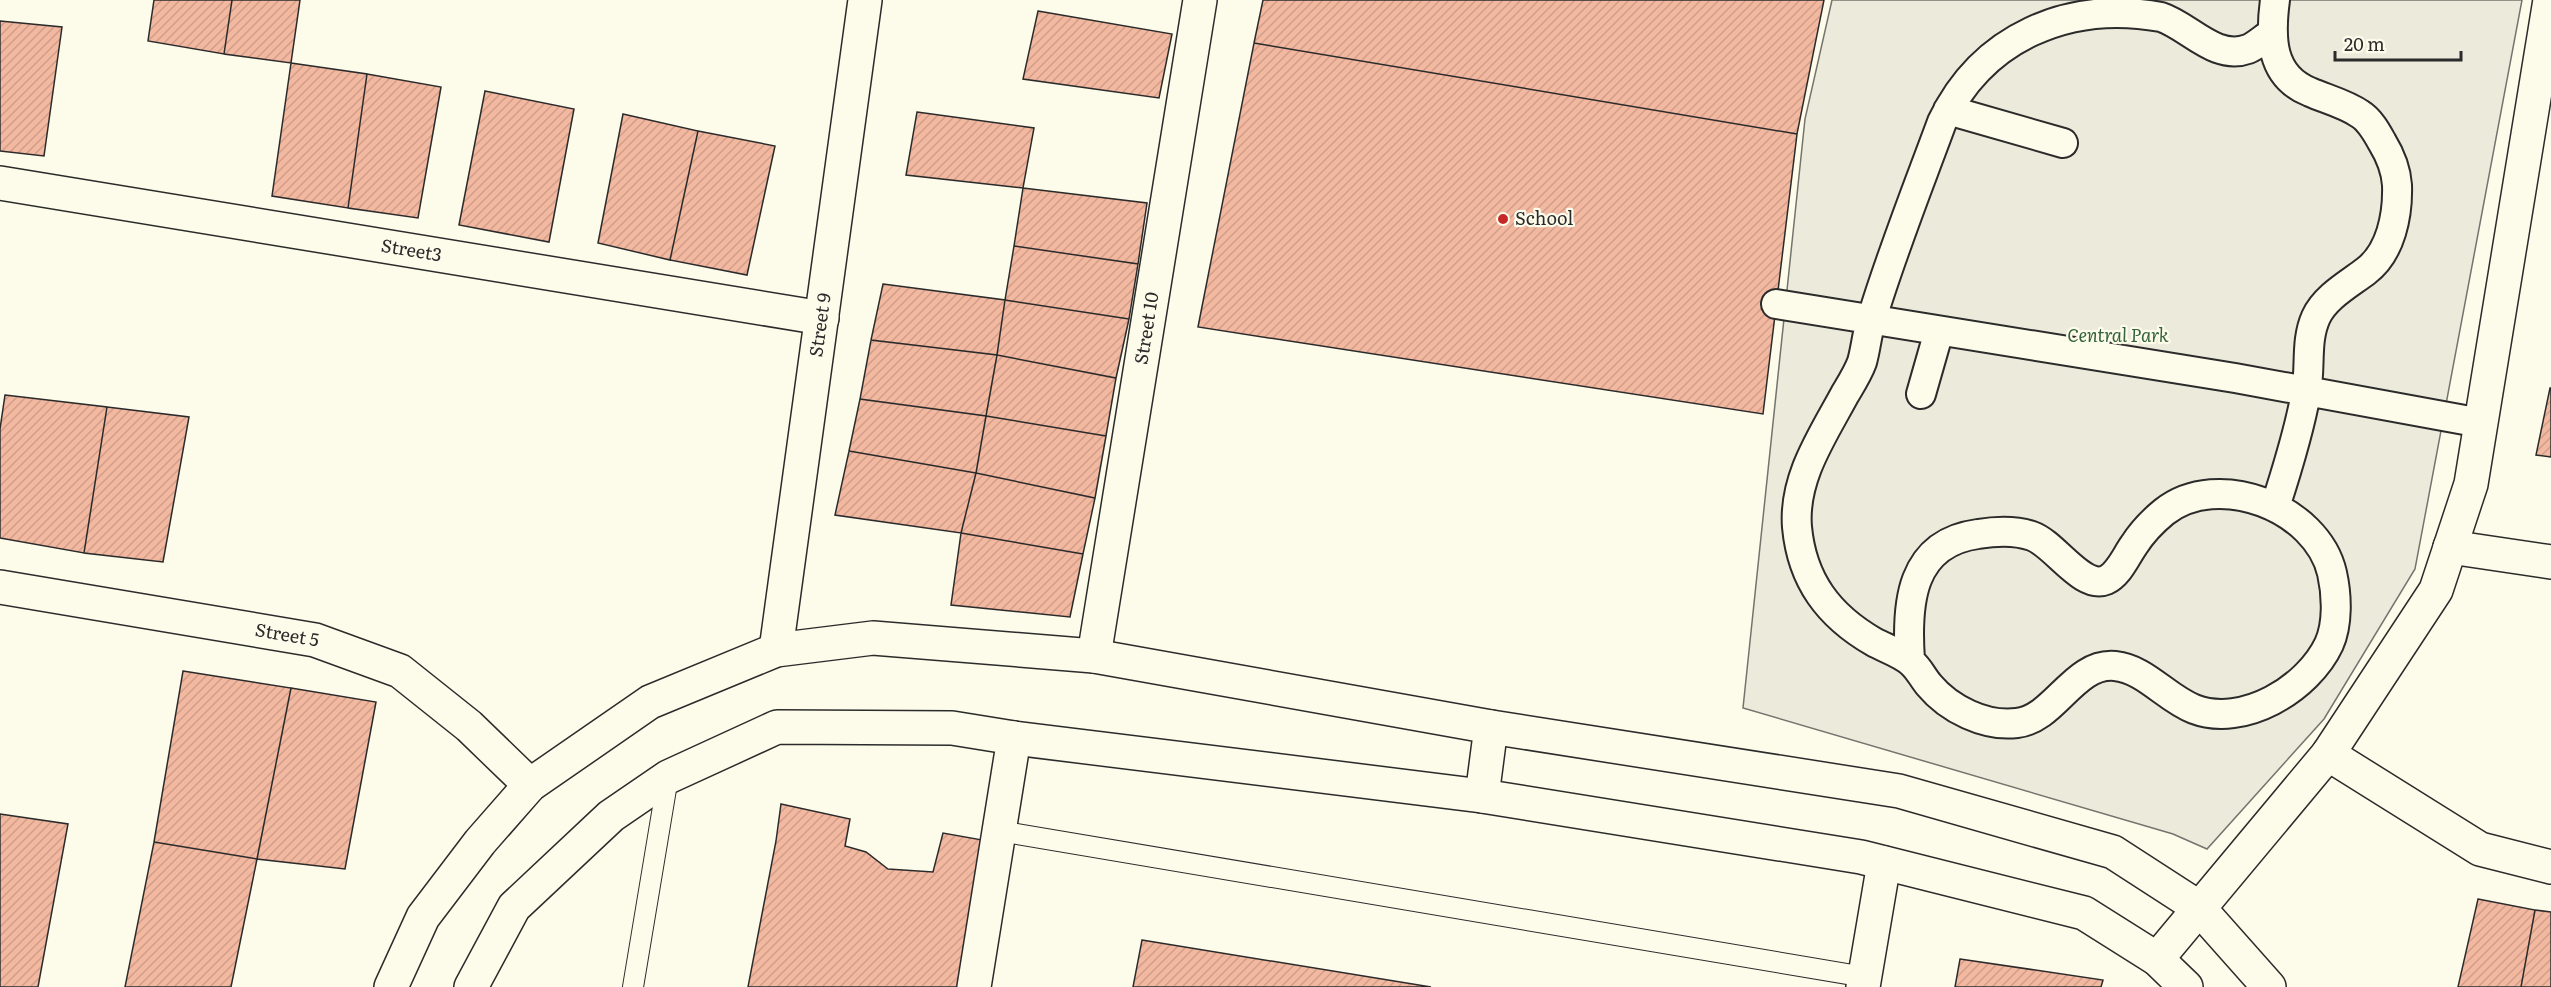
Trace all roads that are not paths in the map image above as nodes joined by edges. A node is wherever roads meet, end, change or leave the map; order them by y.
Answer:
1 (865, 0) edge
2 (1200, 0) edge
3 (2275, 0) edge
4 (2550, 0) edge
5 (2271, 34) junction
6 (1948, 110) junction
7 (2063, 143) dead end
8 (0, 183) edge
9 (1776, 304) dead end
10 (822, 318) junction
11 (1871, 320) junction
12 (1939, 331) junction
13 (2307, 391) junction
14 (1921, 394) dead end
15 (2481, 423) junction
16 (2275, 507) junction
17 (2450, 546) junction
18 (2551, 562) edge
19 (0, 587) edge
20 (776, 650) junction
21 (1094, 656) junction
22 (1910, 660) junction
23 (1491, 727) junction
24 (1014, 738) junction
25 (2328, 754) junction
26 (668, 777) junction
27 (530, 784) junction
28 (1482, 796) junction
29 (999, 831) junction
30 (1884, 863) junction
31 (2551, 867) edge
32 (2198, 907) junction
33 (2157, 959) junction
34 (1864, 982) edge
35 (391, 987) edge
36 (471, 987) edge
37 (633, 987) edge
38 (974, 987) edge
39 (2186, 987) edge
40 (2269, 987) edge

1 - 10 street, Street 9
2 - 21 street, Street 10
3 - 5 street
4 - 15 street
5 - 6 street
5 - 13 street
6 - 7 street
6 - 11 street
8 - 10 street, Street3
9 - 11 street
10 - 20 street, Street 9
11 - 12 street
11 - 22 street
12 - 13 street
12 - 14 street
13 - 15 street
13 - 16 street
15 - 17 street
16 - 22 street
16 - 22 street
17 - 18 street
17 - 25 street
19 - 27 street, Street 5
20 - 21 street
20 - 27 street
21 - 23 street
23 - 28 street
23 - 32 street
24 - 26 street
24 - 28 street
24 - 29 street
25 - 31 street
25 - 32 street
26 - 36 street
26 - 37 lane
27 - 35 street
28 - 30 street
29 - 34 lane
29 - 38 street
30 - 33 street
30 - 34 street
32 - 33 street
32 - 40 street
33 - 39 street

